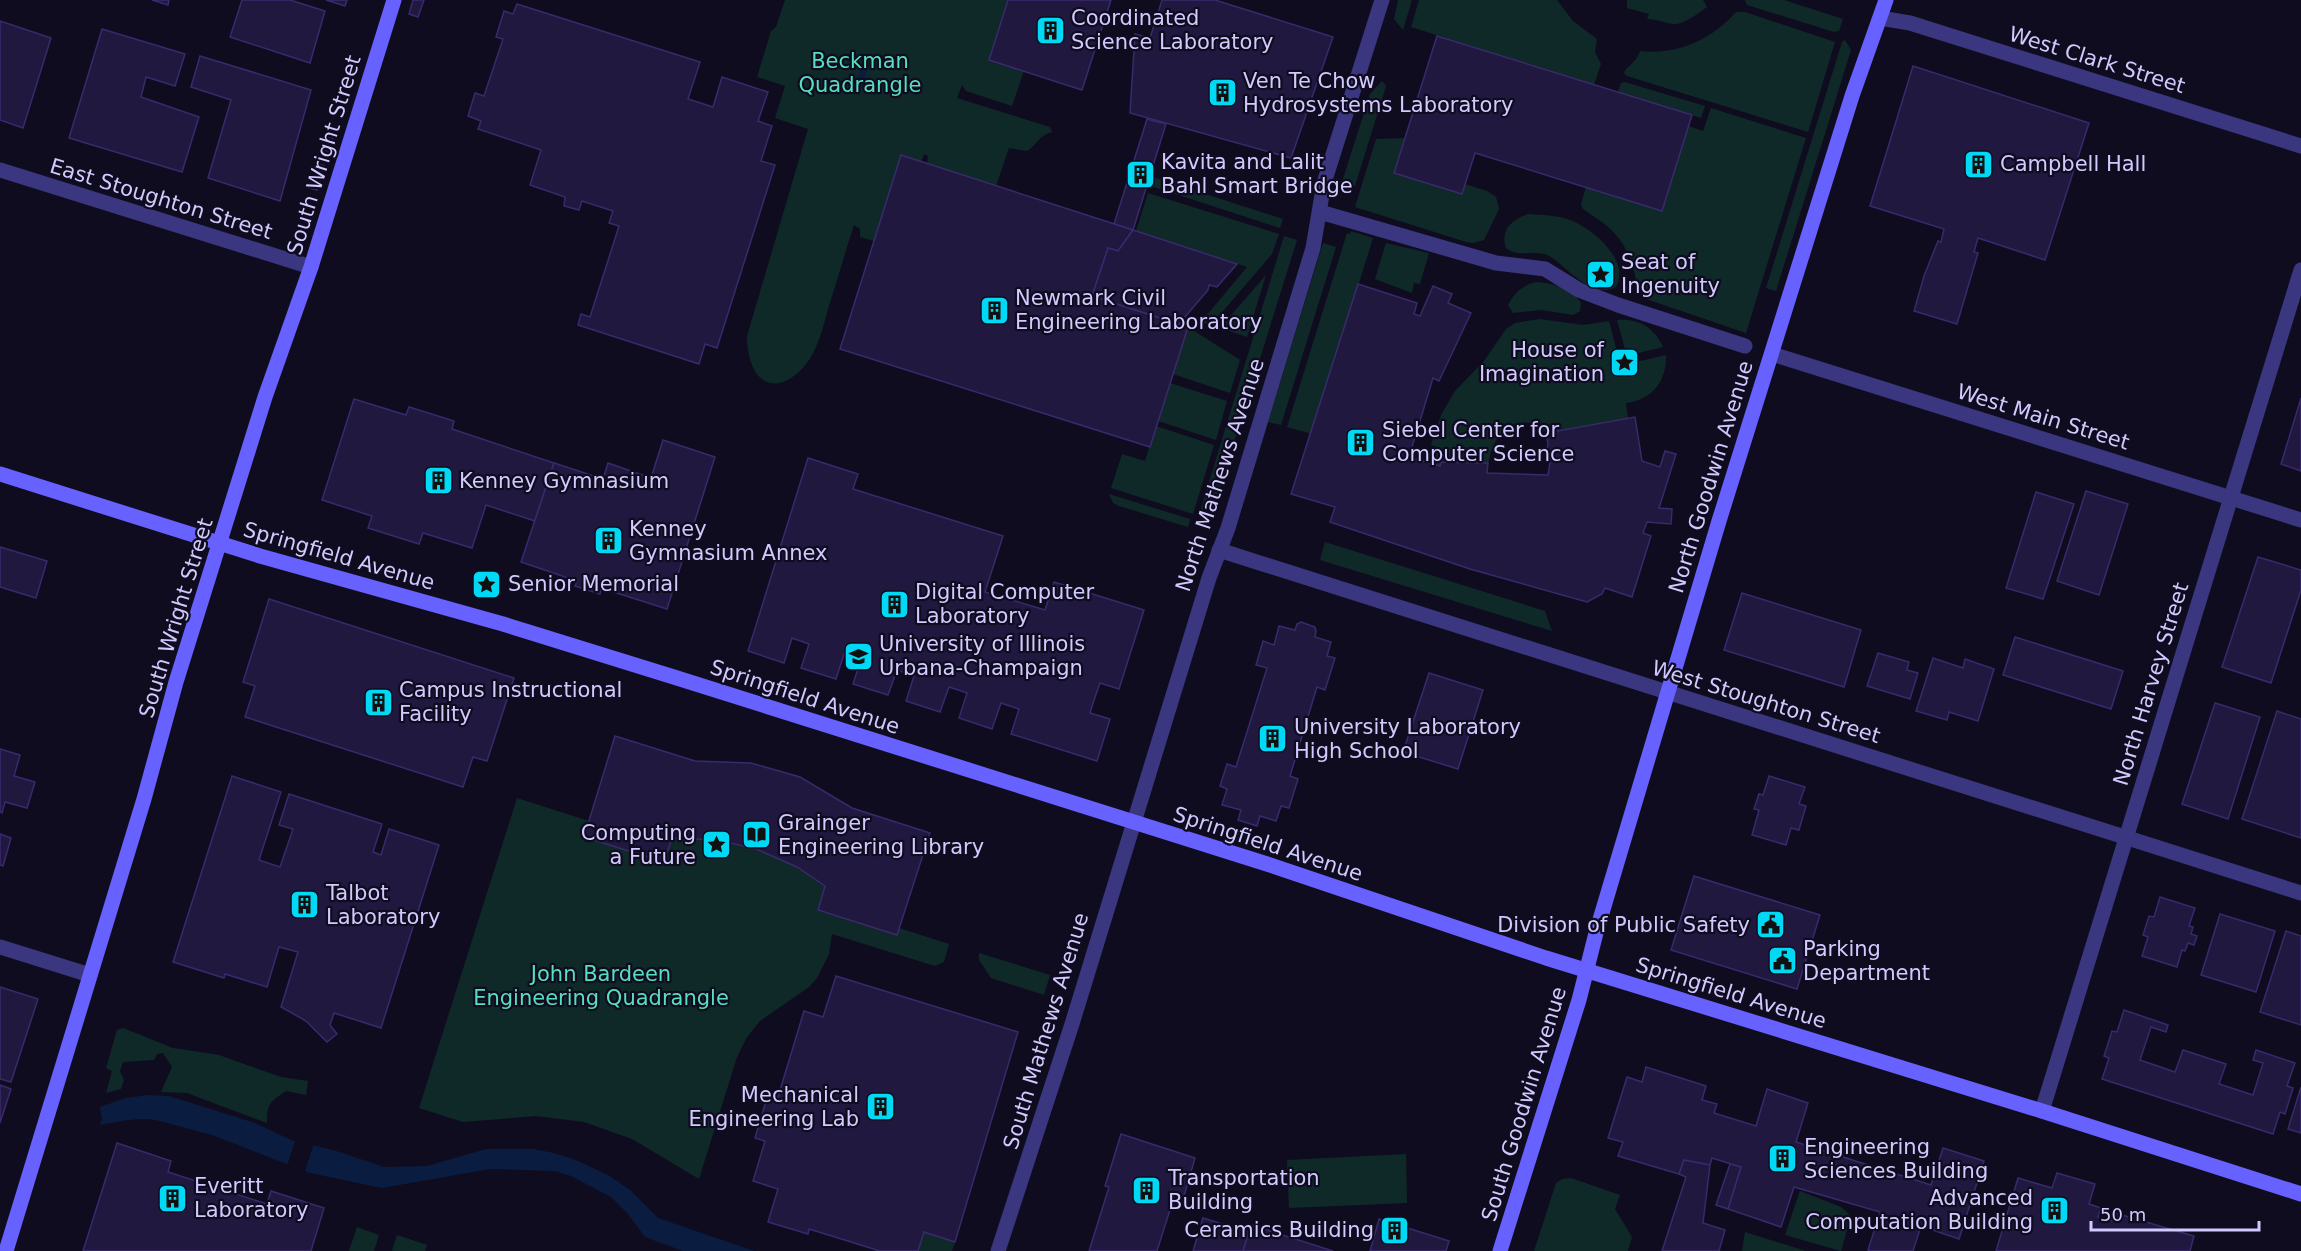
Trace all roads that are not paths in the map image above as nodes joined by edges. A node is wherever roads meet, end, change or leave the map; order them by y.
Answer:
1 (394, 0) edge
2 (1382, 0) edge
3 (1886, 0) edge
4 (1880, 18) junction
5 (2301, 146) edge
6 (0, 170) edge
7 (1320, 212) junction
8 (311, 267) junction
9 (2301, 270) edge
10 (1745, 346) dead end
11 (1772, 354) junction
12 (0, 474) edge
13 (2230, 498) junction
14 (2301, 520) edge
15 (220, 544) junction
16 (1219, 550) junction
17 (1667, 693) junction
18 (1133, 823) junction
19 (2127, 837) junction
20 (2301, 893) edge
21 (0, 947) edge
22 (1586, 970) junction
23 (90, 975) junction
24 (2042, 1111) junction
25 (2301, 1194) edge
26 (6, 1251) edge
27 (998, 1251) edge
28 (1500, 1251) edge

1 - 8 street, South Wright Street
2 - 7 street, North Mathews Avenue
3 - 4 street, North Goodwin Avenue
4 - 5 street, West Clark Street
4 - 11 street, North Goodwin Avenue
6 - 8 street, East Stoughton Street
7 - 10 street
7 - 16 street, North Mathews Avenue
8 - 15 street, South Wright Street
9 - 13 street, North Harvey Street
11 - 13 street, West Main Street
11 - 17 street, North Goodwin Avenue
12 - 15 street, Springfield Avenue
13 - 14 street, West Main Street
13 - 19 street, North Harvey Street
15 - 18 street, Springfield Avenue
15 - 23 street, South Wright Street
16 - 17 street, West Stoughton Street
16 - 18 street, North Mathews Avenue
17 - 19 street, West Stoughton Street
17 - 22 street, North Goodwin Avenue
18 - 22 street, Springfield Avenue
18 - 27 street, South Mathews Avenue
19 - 20 street, West Stoughton Street
19 - 24 street, North Harvey Street
21 - 23 street
22 - 24 street, Springfield Avenue
22 - 28 street, South Goodwin Avenue
23 - 26 street, South Wright Street
24 - 25 street, Springfield Avenue

